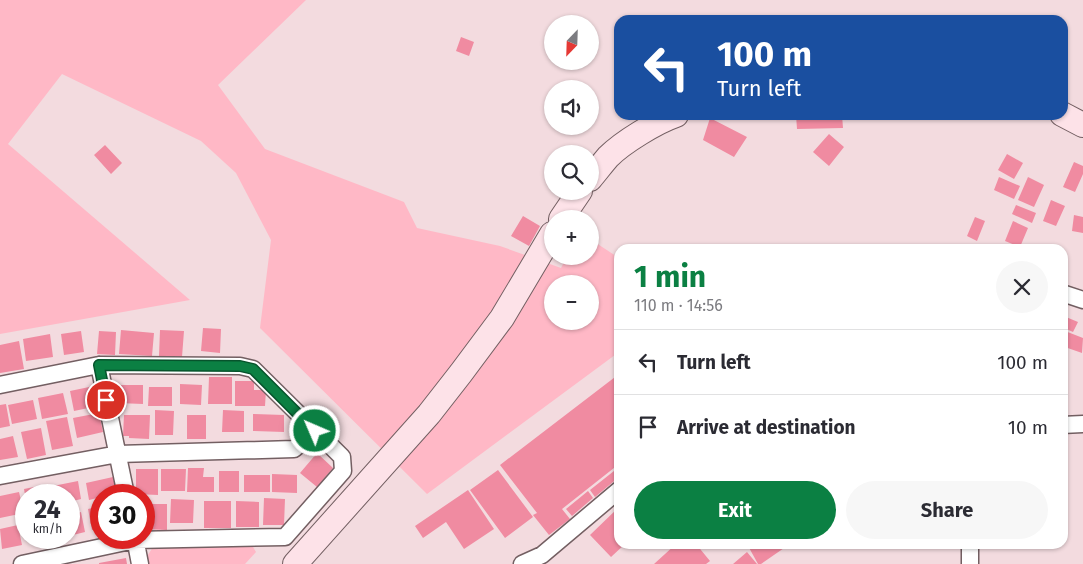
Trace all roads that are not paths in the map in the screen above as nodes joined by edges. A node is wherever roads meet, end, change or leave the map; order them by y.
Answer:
1 (1068, 117) edge
2 (664, 120) edge
3 (1083, 125) edge
4 (599, 168) edge
5 (544, 247) edge
6 (1068, 295) edge
7 (1083, 300) edge
8 (99, 365) junction
9 (0, 385) edge
10 (1083, 424) edge
11 (1068, 425) edge
12 (315, 431) junction
13 (118, 454) junction
14 (0, 476) edge
15 (124, 484) edge
16 (614, 494) edge
17 (155, 539) edge
18 (90, 549) edge
19 (137, 549) edge
20 (970, 549) edge
21 (22, 564) edge
22 (140, 564) edge
23 (295, 564) edge
24 (522, 564) edge
25 (970, 564) edge

1 - 3 street
2 - 4 street
5 - 23 street
6 - 7 street
8 - 9 street
8 - 12 street
8 - 13 street
10 - 11 street
12 - 13 street
12 - 17 street
13 - 14 street
13 - 15 street
16 - 24 street
18 - 21 street
19 - 22 street
20 - 25 street

